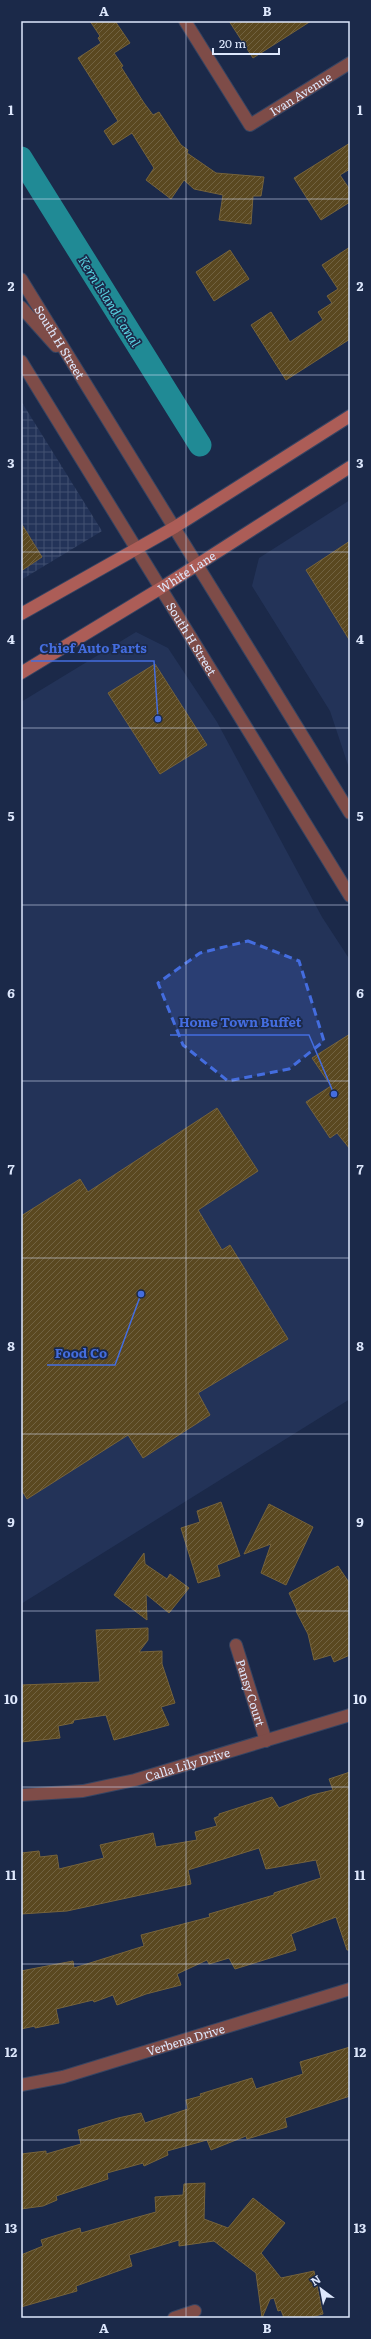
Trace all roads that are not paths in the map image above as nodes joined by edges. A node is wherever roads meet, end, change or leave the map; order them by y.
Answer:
1 (185, 21) edge
2 (350, 63) edge
3 (21, 279) edge
4 (21, 307) edge
5 (21, 361) edge
6 (78, 371) junction
7 (350, 416) edge
8 (350, 467) edge
9 (175, 528) junction
10 (136, 548) junction
11 (197, 564) junction
12 (161, 588) junction
13 (21, 614) edge
14 (21, 673) edge
15 (350, 813) edge
16 (350, 896) edge
17 (236, 1645) dead end
18 (350, 1716) edge
19 (266, 1741) junction
20 (21, 1795) edge
21 (350, 1989) edge
22 (21, 2085) edge
23 (195, 2312) dead end
24 (174, 2318) edge

1 - 2 street, Ivan Avenue
3 - 6 street, South H Street
4 - 6 street
5 - 10 street, South H Street
6 - 9 street, South H Street
7 - 9 main road
8 - 11 main road, White Lane
9 - 10 main road
9 - 11 street, South H Street
10 - 12 street, South H Street
10 - 13 main road
11 - 12 main road, White Lane
11 - 15 street, South H Street
12 - 14 main road, White Lane
12 - 16 street, South H Street
17 - 19 street, Pansy Court
18 - 19 street, Calla Lily Drive
19 - 20 street, Calla Lily Drive
21 - 22 street, Verbena Drive
23 - 24 street

